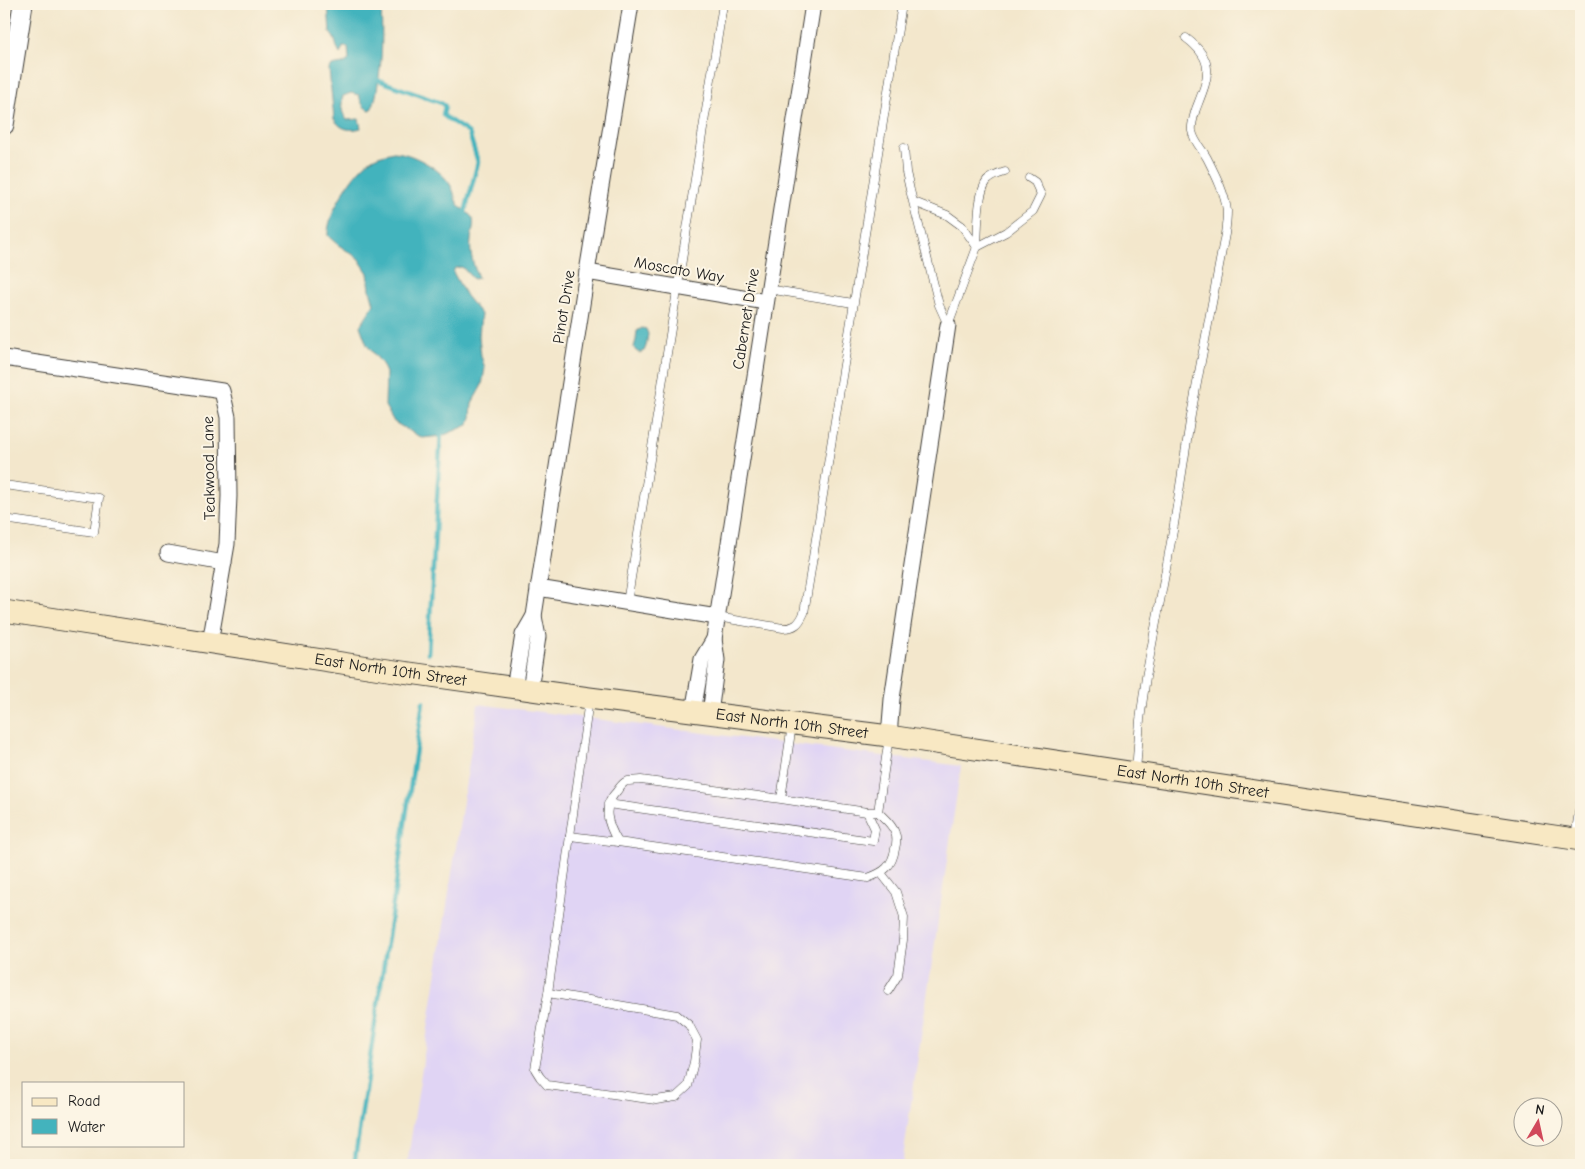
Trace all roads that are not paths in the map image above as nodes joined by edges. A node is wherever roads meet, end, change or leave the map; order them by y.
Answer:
1 (23, 4) edge
2 (631, 4) edge
3 (723, 4) edge
4 (813, 4) edge
5 (902, 4) edge
6 (1186, 38) dead end
7 (4, 125) edge
8 (904, 148) dead end
9 (1005, 172) dead end
10 (1029, 178) dead end
11 (914, 202) junction
12 (977, 248) junction
13 (587, 272) junction
14 (677, 287) junction
15 (767, 295) junction
16 (854, 304) junction
17 (948, 325) junction
18 (4, 358) edge
19 (4, 485) edge
20 (4, 519) edge
21 (168, 554) dead end
22 (224, 563) junction
23 (538, 588) junction
24 (627, 603) junction
25 (4, 611) edge
26 (717, 617) junction
27 (210, 643) junction
28 (522, 689) junction
29 (589, 698) junction
30 (701, 713) junction
31 (792, 724) junction
32 (889, 736) junction
33 (1136, 773) junction
34 (781, 799) junction
35 (1581, 799) edge
36 (608, 804) junction
37 (867, 812) junction
38 (878, 812) junction
39 (570, 836) junction
40 (1578, 839) edge
41 (618, 842) junction
42 (881, 873) junction
43 (888, 991) dead end
44 (548, 994) junction

1 - 7 street
2 - 13 street, Pinot Drive
3 - 14 lane
4 - 15 street, Cabernet Drive
5 - 16 lane
6 - 33 lane
8 - 11 lane
9 - 12 lane
10 - 12 lane
11 - 12 lane
11 - 17 lane
12 - 17 lane
13 - 14 street, Moscato Way
13 - 23 street, Pinot Drive
14 - 15 street, Moscato Way
14 - 24 lane
15 - 16 lane
15 - 26 street, Cabernet Drive
16 - 26 lane
17 - 32 street
18 - 22 street, Teakwood Lane
19 - 20 lane
21 - 22 street
22 - 27 street, Teakwood Lane
23 - 24 street
23 - 28 street, Pinot Drive
24 - 26 street
25 - 27 main road, East North 10th Street
26 - 30 street, Cabernet Drive
27 - 28 main road, East North 10th Street
28 - 29 main road, East North 10th Street
29 - 30 main road, East North 10th Street
29 - 39 lane
30 - 31 main road, East North 10th Street
31 - 32 main road, East North 10th Street
31 - 34 lane
32 - 33 main road, East North 10th Street
32 - 38 lane
33 - 40 main road, East North 10th Street
34 - 36 lane
34 - 37 lane
35 - 40 lane
36 - 37 lane
36 - 41 lane
37 - 38 lane
38 - 42 lane
39 - 41 lane
39 - 44 lane
41 - 42 lane
42 - 43 lane
44 - 44 lane

